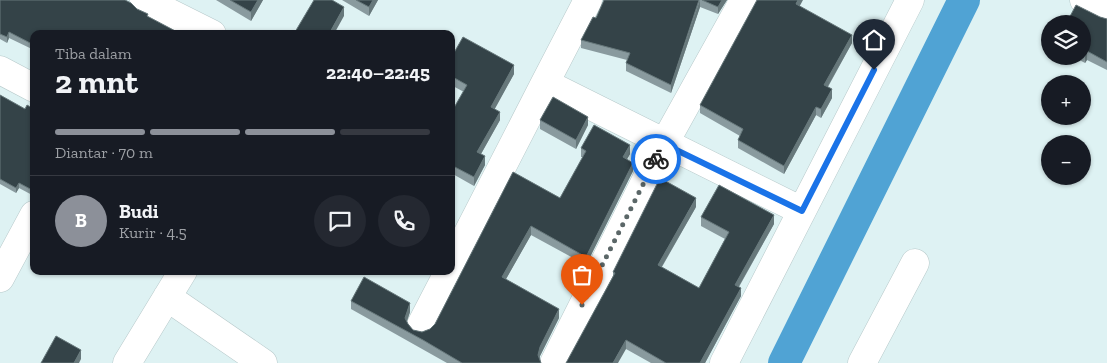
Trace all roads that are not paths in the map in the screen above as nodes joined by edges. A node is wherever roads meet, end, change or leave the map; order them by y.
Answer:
1 (144, 0) edge
2 (588, 0) edge
3 (744, 0) edge
4 (910, 0) edge
5 (1084, 0) edge
6 (1107, 12) edge
7 (204, 30) edge
8 (0, 70) edge
9 (545, 83) junction
10 (30, 86) edge
11 (664, 144) junction
12 (802, 211) junction
13 (30, 222) edge
14 (455, 258) edge
15 (915, 263) dead end
16 (181, 275) edge
17 (446, 275) edge
18 (0, 278) edge
19 (167, 297) junction
20 (421, 325) dead end
21 (127, 363) edge
22 (263, 363) edge
23 (554, 363) edge
24 (724, 363) edge
25 (862, 363) edge

1 - 7 street
2 - 9 street
3 - 11 street
4 - 12 street
5 - 6 street
8 - 10 street
9 - 11 street
9 - 14 street
11 - 12 street
11 - 23 street
12 - 24 street
13 - 18 street
15 - 25 street
16 - 19 street
17 - 20 street
19 - 21 street
19 - 22 street

